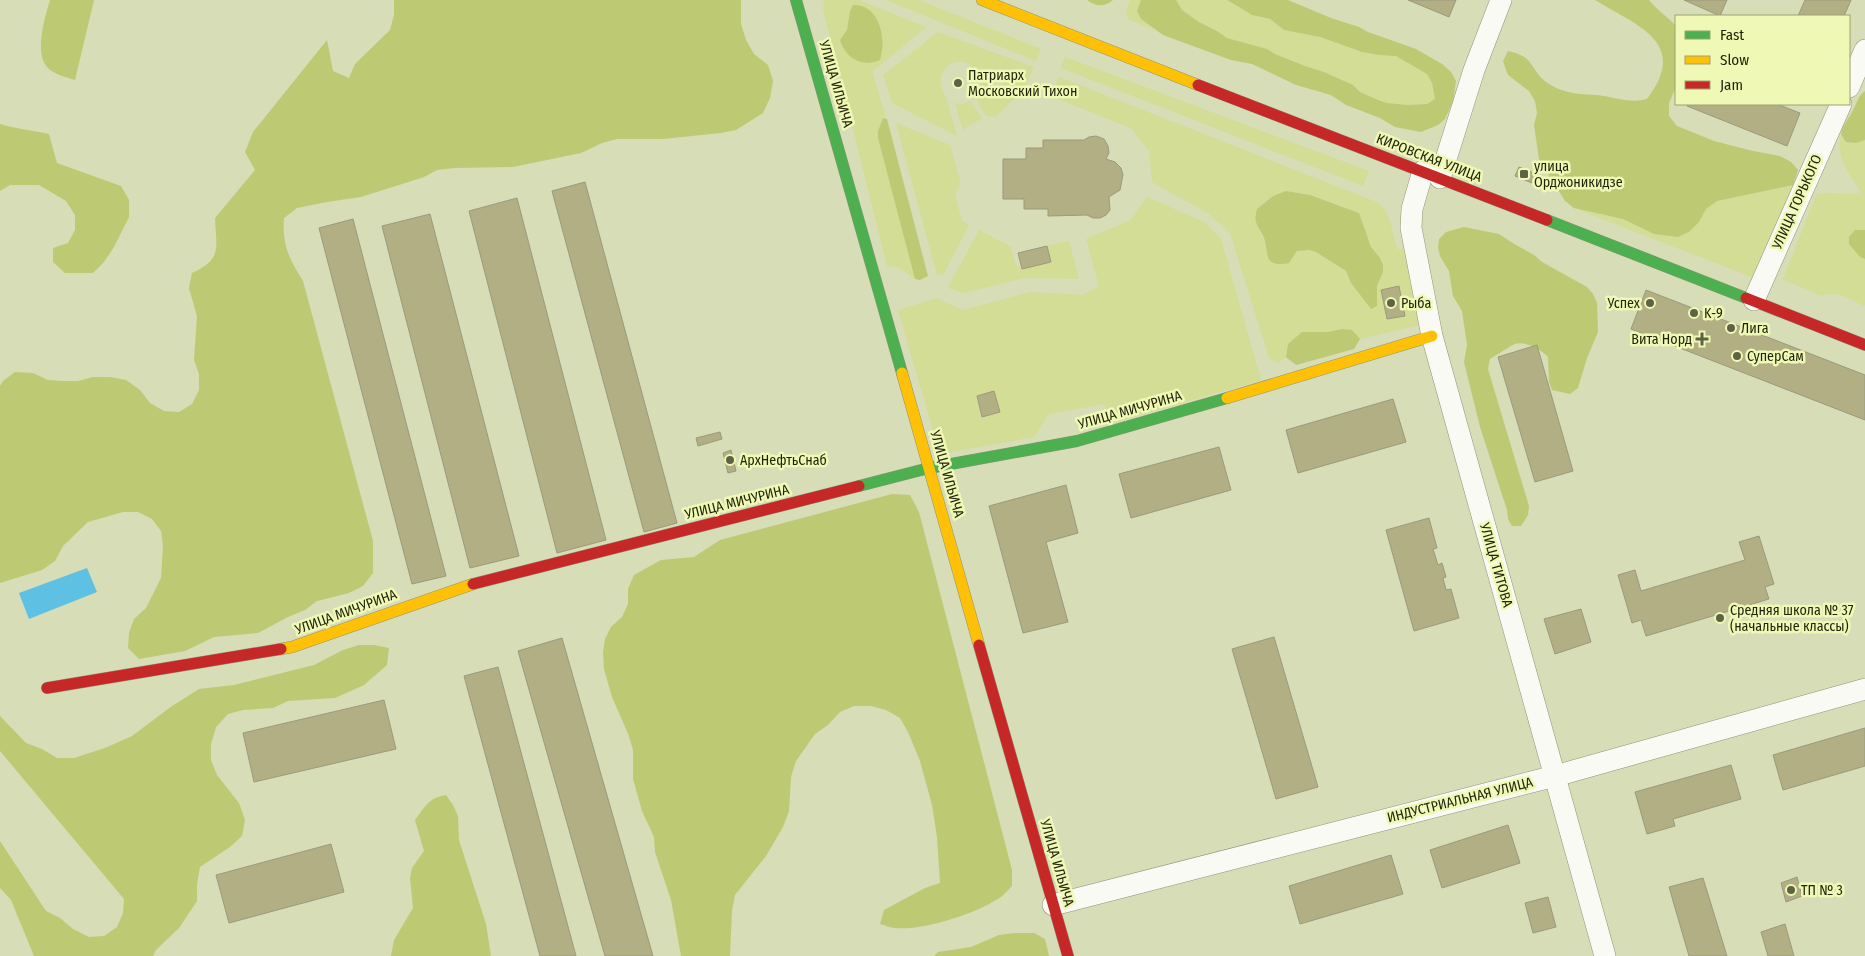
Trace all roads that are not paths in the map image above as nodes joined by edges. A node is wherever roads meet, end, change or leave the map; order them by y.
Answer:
1 (796, 0) edge
2 (982, 0) edge
3 (1501, 0) edge
4 (1865, 50) edge
5 (1850, 85) edge
6 (1841, 105) edge
7 (1431, 175) junction
8 (1754, 300) junction
9 (1432, 336) junction
10 (1865, 345) edge
11 (930, 468) junction
12 (47, 688) dead end
13 (1865, 689) edge
14 (1555, 776) junction
15 (1053, 905) junction
16 (1068, 956) edge
17 (1605, 956) edge

1 - 11 street, УЛИЦА ИЛЬИЧА
2 - 7 street, КИРОВСКАЯ УЛИЦА
3 - 7 street
4 - 5 street
6 - 8 street, УЛИЦА ГОРЬКОГО
7 - 8 street, КИРОВСКАЯ УЛИЦА
7 - 9 street, УЛИЦА ТИТОВА
8 - 10 street, КИРОВСКАЯ УЛИЦА
9 - 11 street, УЛИЦА МИЧУРИНА
9 - 14 street, УЛИЦА ТИТОВА
11 - 12 street, УЛИЦА МИЧУРИНА
11 - 15 street, УЛИЦА ИЛЬИЧА
13 - 14 street, ИНДУСТРИАЛЬНАЯ УЛИЦА
14 - 15 street, ИНДУСТРИАЛЬНАЯ УЛИЦА
14 - 17 street, УЛИЦА ТИТОВА
15 - 16 street, УЛИЦА ИЛЬИЧА

